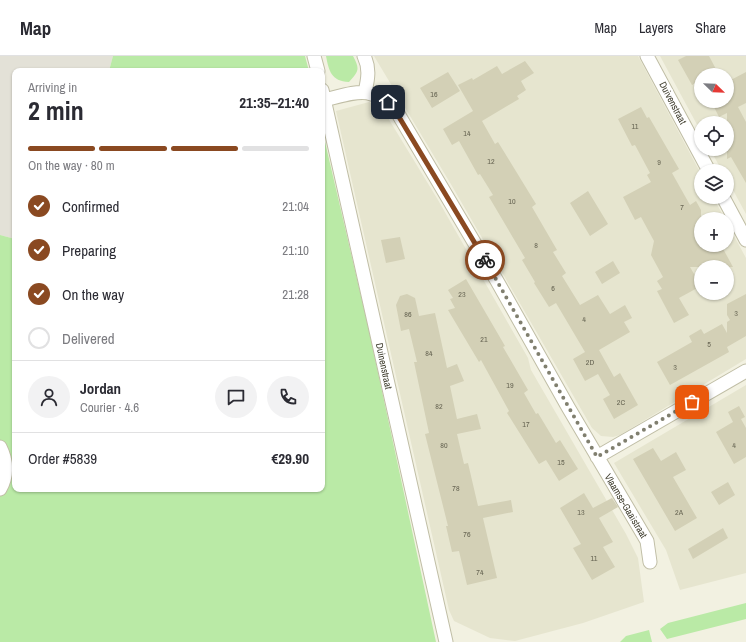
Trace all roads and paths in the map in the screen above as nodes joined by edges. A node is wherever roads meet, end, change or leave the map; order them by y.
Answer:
1 (314, 56) edge
2 (364, 56) edge
3 (647, 56) edge
4 (317, 68) edge
5 (365, 92) junction
6 (325, 95) edge
7 (325, 104) edge
8 (705, 164) edge
9 (727, 204) edge
10 (746, 240) edge
11 (746, 371) edge
12 (0, 447) edge
13 (597, 457) junction
14 (0, 489) edge
15 (650, 562) dead end
16 (446, 642) edge

1 - 4 street
2 - 5 street
3 - 8 street, Duivenstraat
5 - 6 street
5 - 13 street, Vlaamse-Gaaistraat
7 - 16 street, Duinenstraat
9 - 10 street
11 - 13 street
12 - 14 street
13 - 15 street, Vlaamse-Gaaistraat

